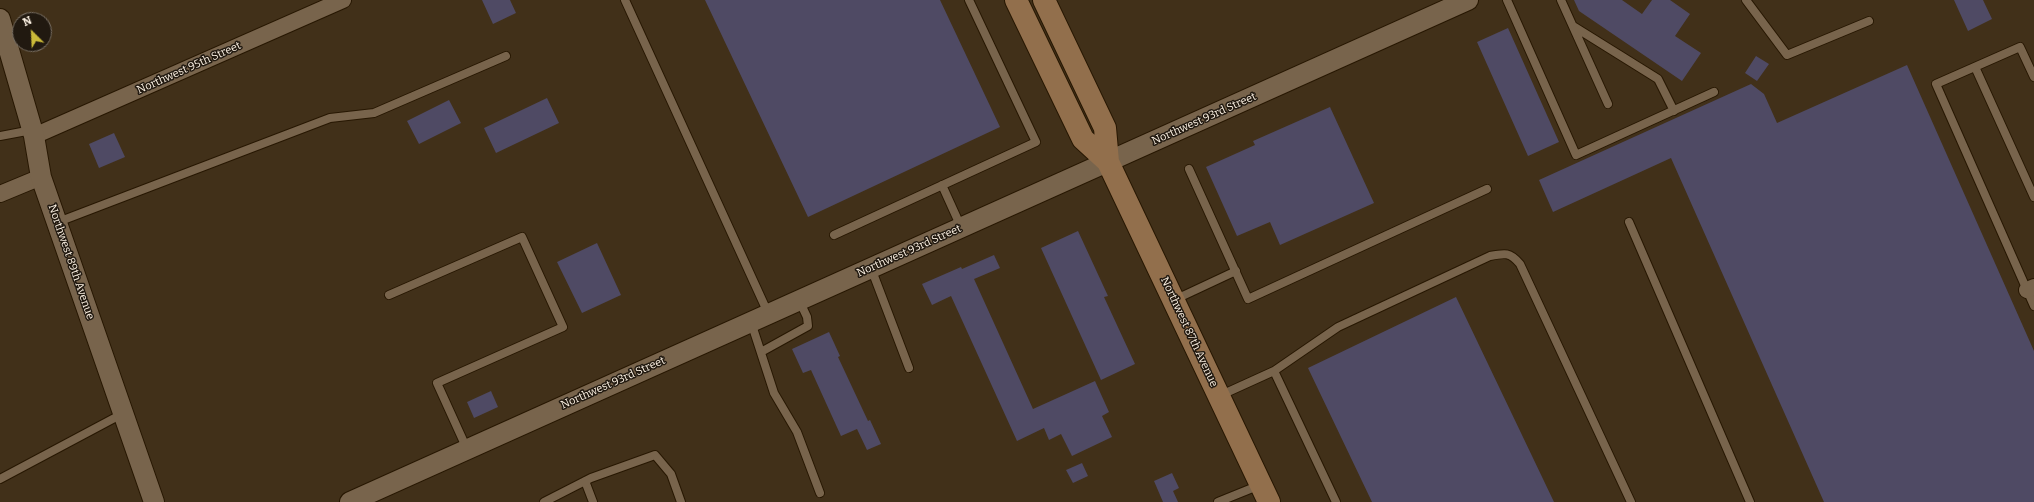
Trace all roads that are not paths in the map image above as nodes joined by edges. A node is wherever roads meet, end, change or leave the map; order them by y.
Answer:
1 (343, 0) edge
2 (625, 0) edge
3 (969, 0) edge
4 (1016, 0) edge
5 (1044, 0) edge
6 (1468, 0) edge
7 (1506, 0) edge
8 (1561, 0) edge
9 (1746, 0) edge
10 (1442, 5) edge
11 (0, 18) edge
12 (1869, 21) dead end
13 (1573, 26) junction
14 (506, 56) dead end
15 (1975, 67) junction
16 (2034, 77) edge
17 (1714, 92) dead end
18 (1608, 104) dead end
19 (1674, 111) junction
20 (34, 133) junction
21 (0, 136) edge
22 (1108, 162) junction
23 (1190, 169) dead end
24 (41, 177) junction
25 (942, 185) junction
26 (1487, 189) dead end
27 (0, 194) edge
28 (2034, 197) edge
29 (1629, 222) dead end
30 (57, 223) junction
31 (961, 227) junction
32 (834, 235) dead end
33 (871, 267) junction
34 (1236, 271) junction
35 (2030, 289) edge
36 (389, 295) dead end
37 (799, 299) junction
38 (1174, 300) junction
39 (2034, 306) edge
40 (759, 317) junction
41 (761, 352) junction
42 (909, 368) dead end
43 (1274, 371) junction
44 (1219, 396) junction
45 (123, 413) junction
46 (467, 449) junction
47 (0, 479) edge
48 (585, 481) junction
49 (820, 493) dead end
50 (1265, 493) edge
51 (154, 502) edge
52 (350, 502) edge
53 (544, 502) edge
54 (593, 502) edge
55 (681, 502) edge
56 (1218, 502) edge
57 (1336, 502) edge
58 (1631, 502) edge
59 (1750, 502) edge

1 - 20 street, Northwest 95th Street
2 - 40 lane
3 - 25 lane
4 - 22 main road, Northwest 87th Avenue
5 - 22 main road, Northwest 87th Avenue
6 - 10 street, Northwest 93rd Street
7 - 19 lane
8 - 13 lane
9 - 12 lane
10 - 22 street, Northwest 93rd Street
11 - 20 street, Northwest 89th Avenue
13 - 18 lane
13 - 19 lane
14 - 30 lane
15 - 16 lane
15 - 28 lane
15 - 35 lane
17 - 19 lane
20 - 21 lane
20 - 24 street, Northwest 89th Avenue
22 - 31 street, Northwest 93rd Street
22 - 38 main road, Northwest 87th Avenue
23 - 34 lane
24 - 27 street
24 - 30 street, Northwest 89th Avenue
25 - 31 lane
25 - 32 lane
26 - 34 lane
29 - 59 lane
30 - 45 street, Northwest 89th Avenue
31 - 33 street, Northwest 93rd Street
33 - 37 street, Northwest 93rd Street
33 - 42 lane
34 - 38 lane
35 - 39 lane
36 - 46 lane
37 - 40 street, Northwest 93rd Street
37 - 41 lane
38 - 44 main road, Northwest 87th Avenue
40 - 41 lane
40 - 46 street, Northwest 93rd Street
41 - 49 lane
43 - 44 lane
43 - 57 lane
43 - 58 lane
44 - 50 main road, Northwest 87th Avenue
45 - 47 lane
45 - 51 street, Northwest 89th Avenue
46 - 52 street, Northwest 93rd Street
48 - 53 lane
48 - 54 lane
48 - 55 lane
50 - 56 lane

